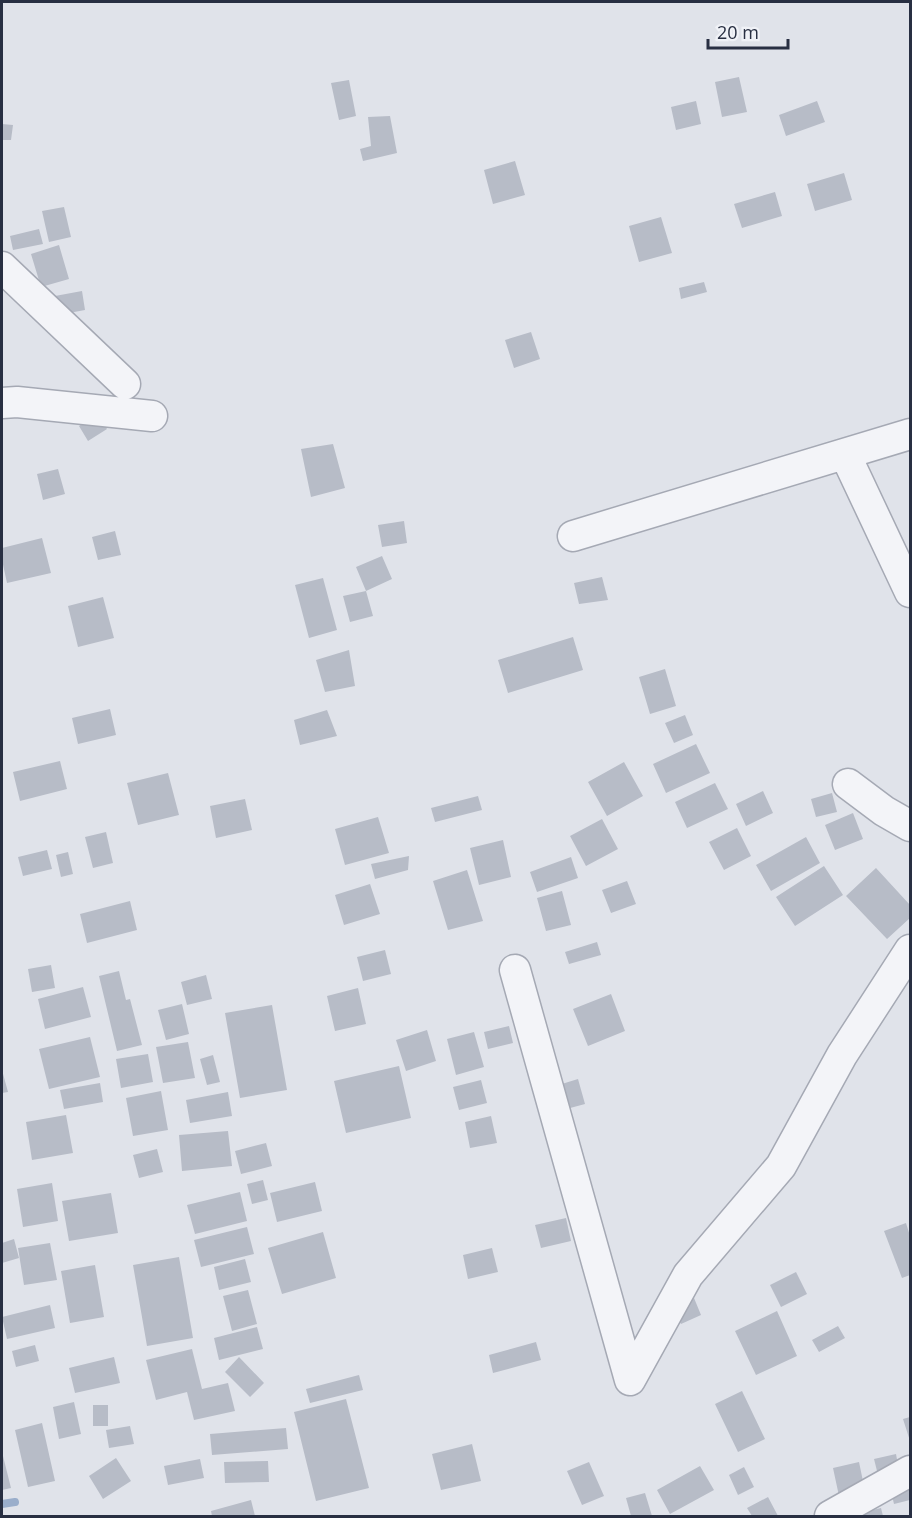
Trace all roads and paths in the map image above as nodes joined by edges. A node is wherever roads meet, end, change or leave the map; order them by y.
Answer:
1 (2, 267) edge
2 (125, 384) dead end
3 (2, 403) edge
4 (152, 416) dead end
5 (910, 434) edge
6 (845, 454) junction
7 (573, 536) dead end
8 (910, 592) edge
9 (848, 784) dead end
10 (910, 826) edge
11 (910, 950) edge
12 (515, 970) dead end
13 (910, 1471) edge
14 (830, 1516) edge

1 - 2 street
3 - 4 street
5 - 6 street
6 - 7 street
6 - 8 street
9 - 10 street
11 - 12 street
13 - 14 street

